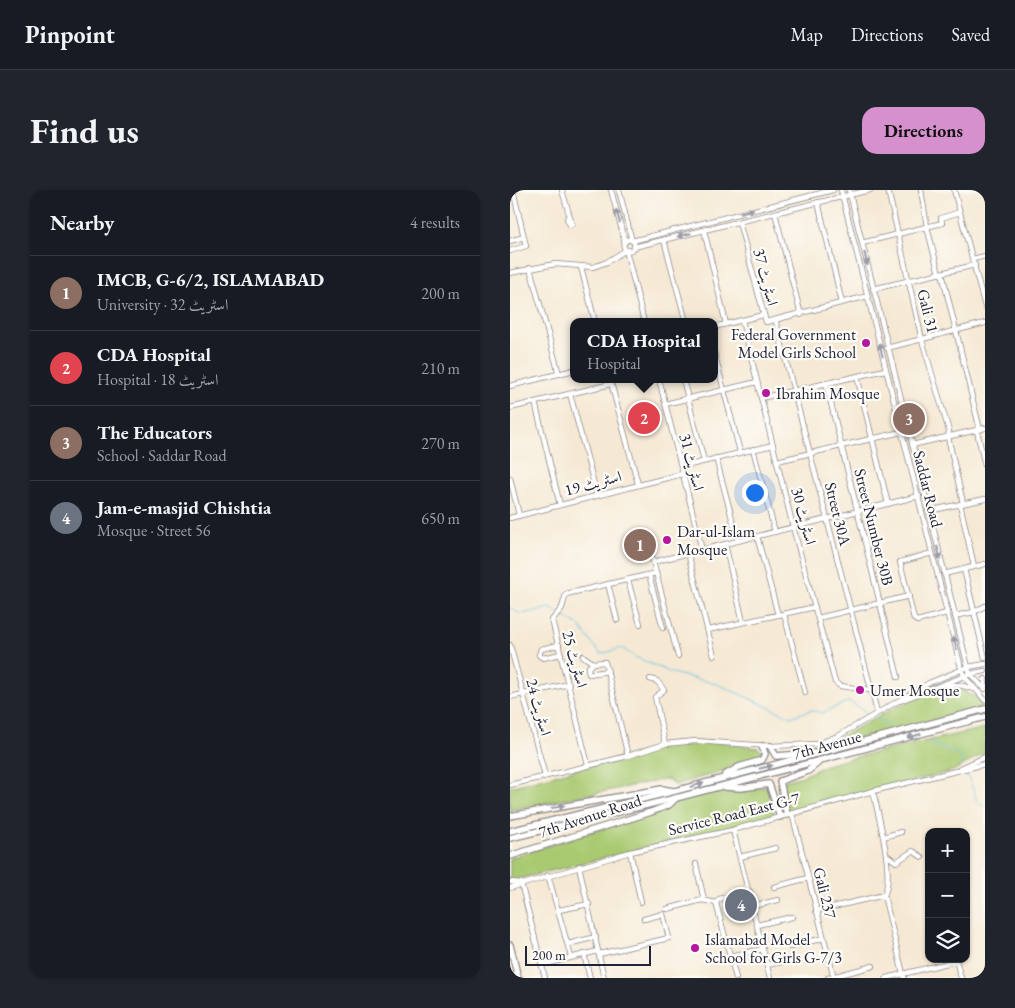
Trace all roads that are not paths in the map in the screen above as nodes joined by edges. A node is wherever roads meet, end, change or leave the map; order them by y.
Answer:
1 (513, 190) edge
2 (562, 190) edge
3 (611, 190) edge
4 (619, 190) edge
5 (833, 190) edge
6 (841, 190) edge
7 (870, 190) edge
8 (888, 190) edge
9 (921, 190) edge
10 (954, 190) edge
11 (850, 192) edge
12 (843, 196) junction
13 (818, 202) junction
14 (960, 212) junction
15 (775, 213) junction
16 (570, 217) dead end
17 (739, 222) junction
18 (927, 227) junction
19 (704, 230) junction
20 (630, 232) junction
21 (898, 235) junction
22 (524, 237) junction
23 (642, 238) junction
24 (664, 240) junction
25 (510, 241) edge
26 (632, 241) junction
27 (624, 242) junction
28 (862, 243) junction
29 (634, 248) junction
30 (626, 250) junction
31 (510, 251) edge
32 (985, 256) edge
33 (973, 259) junction
34 (975, 265) junction
35 (581, 267) junction
36 (530, 268) junction
37 (510, 273) edge
38 (940, 274) junction
39 (908, 282) junction
40 (873, 289) junction
41 (868, 296) junction
42 (842, 303) junction
43 (985, 307) edge
44 (763, 315) junction
45 (801, 315) junction
46 (594, 318) edge
47 (643, 318) edge
48 (685, 318) edge
49 (742, 320) junction
50 (776, 322) junction
51 (985, 323) edge
52 (726, 324) junction
53 (718, 326) edge
54 (955, 331) junction
55 (922, 340) junction
56 (887, 348) junction
57 (718, 367) edge
58 (885, 370) junction
59 (570, 371) edge
60 (558, 374) junction
61 (856, 376) junction
62 (757, 382) junction
63 (607, 383) edge
64 (610, 383) edge
65 (660, 383) edge
66 (685, 383) edge
67 (826, 383) junction
68 (510, 384) edge
69 (724, 390) junction
70 (793, 390) junction
71 (570, 394) junction
72 (688, 398) junction
73 (761, 398) junction
74 (535, 402) junction
75 (665, 404) junction
76 (510, 408) edge
77 (981, 430) edge
78 (901, 432) junction
79 (948, 437) junction
80 (872, 438) junction
81 (773, 444) junction
82 (912, 445) junction
83 (841, 446) junction
84 (753, 449) junction
85 (740, 452) junction
86 (809, 453) junction
87 (716, 458) junction
88 (704, 461) junction
89 (777, 461) junction
90 (985, 466) edge
91 (681, 467) junction
92 (682, 474) junction
93 (510, 478) edge
94 (638, 484) junction
95 (597, 495) junction
96 (924, 495) junction
97 (917, 497) junction
98 (985, 499) edge
99 (888, 504) junction
100 (962, 504) junction
101 (560, 505) junction
102 (928, 511) junction
103 (857, 512) junction
104 (520, 515) junction
105 (510, 518) edge
106 (826, 519) junction
107 (793, 527) junction
108 (775, 532) junction
109 (757, 536) junction
110 (738, 541) junction
111 (725, 544) junction
112 (650, 550) dead end
113 (702, 550) junction
114 (688, 553) junction
115 (932, 553) junction
116 (653, 562) junction
117 (985, 564) edge
118 (974, 566) junction
119 (964, 569) junction
120 (656, 573) junction
121 (944, 574) junction
122 (648, 575) junction
123 (628, 580) junction
124 (608, 584) junction
125 (909, 596) junction
126 (880, 603) junction
127 (985, 606) edge
128 (815, 607) junction
129 (850, 610) junction
130 (974, 612) junction
131 (947, 613) junction
132 (784, 614) junction
133 (778, 615) junction
134 (956, 616) junction
135 (818, 618) junction
136 (617, 620) dead end
137 (743, 622) junction
138 (640, 624) dead end
139 (663, 628) dead end
140 (708, 630) junction
141 (510, 645) edge
142 (559, 645) junction
143 (561, 654) junction
144 (584, 656) dead end
145 (678, 656) dead end
146 (714, 656) dead end
147 (985, 658) edge
148 (593, 663) junction
149 (985, 664) edge
150 (968, 667) junction
151 (962, 669) junction
152 (608, 671) junction
153 (985, 671) edge
154 (970, 674) junction
155 (964, 676) junction
156 (898, 677) dead end
157 (650, 679) dead end
158 (985, 679) edge
159 (569, 684) junction
160 (940, 686) junction
161 (985, 688) edge
162 (870, 690) junction
163 (978, 690) junction
164 (523, 694) junction
165 (805, 694) dead end
166 (510, 697) edge
167 (985, 700) edge
168 (894, 703) junction
169 (985, 709) edge
170 (877, 712) junction
171 (985, 717) edge
172 (665, 744) junction
173 (762, 746) junction
174 (770, 746) junction
175 (820, 753) junction
176 (628, 756) junction
177 (984, 757) edge
178 (820, 761) junction
179 (985, 764) edge
180 (588, 765) junction
181 (953, 772) junction
182 (545, 776) junction
183 (719, 779) junction
184 (510, 785) edge
185 (720, 786) junction
186 (873, 791) junction
187 (675, 795) junction
188 (789, 814) junction
189 (510, 816) edge
190 (780, 816) junction
191 (733, 830) junction
192 (510, 831) edge
193 (901, 832) dead end
194 (883, 837) junction
195 (510, 838) edge
196 (776, 848) dead end
197 (630, 852) junction
198 (510, 856) edge
199 (888, 856) junction
200 (740, 857) junction
201 (922, 857) dead end
202 (696, 864) dead end
203 (579, 866) junction
204 (548, 875) junction
205 (808, 878) junction
206 (510, 882) edge
207 (522, 883) junction
208 (774, 887) dead end
209 (510, 888) edge
210 (750, 892) junction
211 (884, 895) junction
212 (704, 900) junction
213 (778, 900) dead end
214 (717, 901) junction
215 (641, 902) dead end
216 (589, 904) junction
217 (753, 906) junction
218 (667, 909) dead end
219 (559, 910) junction
220 (816, 911) junction
221 (792, 917) dead end
222 (644, 919) dead end
223 (757, 925) junction
224 (596, 937) junction
225 (824, 938) junction
226 (568, 944) junction
227 (510, 945) edge
228 (790, 947) dead end
229 (763, 949) junction
230 (598, 952) junction
231 (584, 954) junction
232 (730, 956) junction
233 (571, 957) junction
234 (791, 960) dead end
235 (946, 963) edge
236 (957, 963) edge
237 (542, 964) junction
238 (512, 965) edge
239 (767, 966) junction
240 (873, 966) dead end
241 (903, 976) edge
242 (518, 978) edge
243 (545, 978) edge
244 (590, 978) edge
245 (604, 978) edge
246 (736, 978) edge
247 (770, 978) edge
248 (832, 978) edge
249 (886, 978) edge
250 (961, 978) edge

1 - 22 street
2 - 16 street
27 -> 3 street
4 - 20 street
23 -> 5 street
6 - 12 street, Saddar Road
7 - 11 street
8 - 21 street, Gali 31
9 - 18 street
10 - 14 street
11 - 12 street
11 - 28 street, Saddar Road
12 - 13 street
12 - 41 street, Saddar Road
13 - 15 street
13 - 42 street
14 - 18 street
14 - 33 street
15 - 17 street
15 - 45 street
17 - 19 street
17 - 44 street, اسٹریٹ 37
18 - 21 street
18 - 38 street
19 -> 24 street
19 - 52 street
20 - 23 street
20 - 26 street
21 - 28 street
21 - 39 street, Gali 31
22 - 25 street
22 - 31 street
23 - 26 street
24 - 29 street
24 - 48 street
26 - 27 street
26 - 29 street
27 - 30 street
28 -> 40 street, Saddar Road
29 - 30 street
30 - 35 street
30 - 47 street
32 - 33 street
33 - 34 street
34 - 38 street
34 - 43 street
35 - 36 street
35 - 46 street
36 - 37 street
36 - 60 street
38 - 39 street
38 - 54 street
39 - 40 street
39 - 55 street, Gali 31
40 - 56 street, Saddar Road
41 - 42 street, اسٹریٹ 37
58 -> 41 street, Saddar Road
42 - 45 street, اسٹریٹ 37
44 - 49 street
44 - 50 street, اسٹریٹ 37
45 - 50 street, اسٹریٹ 37
49 - 52 street
49 - 62 street, اسٹریٹ 30
50 - 70 street, Street 30A
51 - 54 street
52 - 53 street
54 - 55 street
54 - 77 street
55 - 56 street
55 - 79 street, Gali 31
56 - 82 street, Saddar Road
57 - 69 street
58 - 61 street
58 - 78 street, Saddar Road
59 - 60 street
60 - 68 street
61 - 67 street
61 - 80 street
62 - 69 street
62 - 73 street, اسٹریٹ 30
63 - 71 street
64 - 94 street
65 - 75 street, اسٹریٹ 31
66 - 72 street
67 - 70 street
67 - 83 street, Street Number 30B
69 - 72 street
69 - 85 street
70 - 73 street
70 - 86 street, Street 30A
71 - 74 street
71 - 95 street
72 - 75 street
72 - 88 street
73 - 81 street, اسٹریٹ 30
74 - 76 street
74 - 101 street
75 - 91 street, اسٹریٹ 31
77 - 79 street
77 - 90 street
78 - 80 street
78 - 97 street, Saddar Road
79 - 82 street
79 - 100 street, Gali 31
80 - 83 street
80 - 99 street
81 - 84 street
81 - 89 street, اسٹریٹ 30
82 - 96 street, Saddar Road
83 - 86 street
83 - 103 street, Street Number 30B
84 - 85 street
84 - 108 street
85 - 87 street
86 - 89 street
86 - 106 street, Street 30A
87 - 88 street
87 - 110 street
88 - 91 street
89 - 107 street, اسٹریٹ 30
91 - 92 street, اسٹریٹ 31
92 - 94 street, اسٹریٹ 19
92 - 113 street, اسٹریٹ 31
93 - 104 street
94 - 95 street, اسٹریٹ 19
95 - 101 street, اسٹریٹ 19
96 - 97 street
96 - 102 street, Saddar Road
97 - 99 street
97 - 115 street, Saddar Road
98 - 100 street
99 - 103 street
100 - 102 street
100 - 118 street, Gali 31
101 - 104 street, اسٹریٹ 19
102 -> 121 street, Saddar Road
103 - 106 street
103 - 126 street, Street Number 30B
104 - 105 street, اسٹریٹ 19
106 - 107 street
106 - 129 street, Street 30A
107 - 108 street
107 - 128 street, اسٹریٹ 30
108 - 109 street
109 - 110 street
109 - 133 street
110 - 111 street
111 - 113 street
111 - 137 street
112 - 116 street
113 - 114 street
114 - 116 street
114 - 140 street
115 - 125 street
115 - 131 street, Saddar Road
116 - 120 street
117 - 118 street
118 - 119 street
119 - 121 street
119 - 130 street
120 - 122 street, اسٹریٹ 25
120 - 145 street
121 - 134 street, Saddar Road
122 - 123 street, اسٹریٹ 25
122 - 139 street
123 - 124 street, اسٹریٹ 25
123 - 138 street
124 - 136 street
124 - 142 street, اسٹریٹ 25
125 - 126 street
125 - 131 street
126 - 129 street
126 - 156 street, Street Number 30B
127 - 130 street
128 - 132 street
128 - 135 street, اسٹریٹ 30
129 - 135 street
129 - 162 street, Street 30A
130 - 134 street
130 - 147 street
151 -> 131 street, Saddar Road
132 - 133 street
132 - 165 street
133 - 137 street
134 - 150 street, Saddar Road
135 - 162 street, اسٹریٹ 30
137 - 140 street
140 - 146 street
141 - 164 street, اسٹریٹ 24
142 - 143 street, اسٹریٹ 25
142 - 143 street
143 - 159 street, اسٹریٹ 25
144 - 148 street
148 - 152 street
148 - 152 street
149 - 150 street
150 - 151 street
150 - 154 street, Saddar Road
151 - 155 street, Saddar Road
151 - 168 street
152 - 176 street
153 - 154 street
154 - 155 street
154 - 161 street
155 - 160 street
155 - 163 street, Saddar Road
157 - 172 street
158 - 161 street
159 - 164 street
159 - 180 street, اسٹریٹ 25
160 - 163 street
160 - 168 street
162 - 170 street, Street 30A
163 - 167 street, Saddar Road
164 - 166 street
164 - 182 street, اسٹریٹ 24
168 - 170 street
169 - 175 main road, 7th Avenue
170 - 174 street
171 -> 178 main road, 7th Avenue
172 - 173 street
172 - 176 street
173 - 174 street
173 - 183 main road
174 - 175 main road
183 -> 175 main road, 7th Avenue
176 - 180 street
177 - 181 street, Service Road East G-7
178 - 185 main road, 7th Avenue
178 - 188 main road
179 - 181 street, Service Road East G-7
180 - 182 street
181 - 186 street, Service Road East G-7
182 - 184 street
187 -> 183 main road, 7th Avenue
185 - 187 main road, 7th Avenue
185 - 190 main road
186 - 188 street, Service Road East G-7
186 - 194 street
189 -> 187 main road
187 - 192 main road
187 - 195 main road
187 - 198 main road, 7th Avenue Road
188 - 190 street, Service Road East G-7
188 - 205 street, Gali 237
190 - 191 street, Service Road East G-7
191 - 197 street, Service Road East G-7
191 - 200 street
193 - 194 street
194 - 199 street
196 - 200 street
197 - 203 street, Service Road East G-7
197 - 215 street
199 - 201 street
199 - 211 street
200 - 210 street
202 - 212 street
203 - 204 street, Service Road East G-7
203 - 216 street
204 - 207 street, Service Road East G-7
204 - 219 street
205 - 208 street
205 - 220 street, Gali 237
206 - 207 street
207 - 209 street, Service Road East G-7
207 - 237 street
210 - 214 street
210 - 217 street
211 - 220 street
211 - 241 street
212 - 214 street
212 - 218 street
213 - 217 street
214 - 232 street
216 - 219 street
216 - 224 street
217 - 223 street
219 - 226 street
220 - 225 street, Gali 237
221 - 223 street
222 - 230 street
223 - 229 street
224 - 226 street
224 - 230 street
225 - 228 street
225 - 248 street, Gali 237
226 - 233 street
227 - 238 main road
229 - 232 street
229 - 239 street
230 - 231 street
230 - 245 street
231 - 233 street
231 - 244 street
232 - 246 street
233 - 237 street
234 - 239 street
235 - 241 street
236 - 250 street
237 - 243 street
238 - 242 main road
239 - 247 street
240 - 248 street
241 - 249 street

